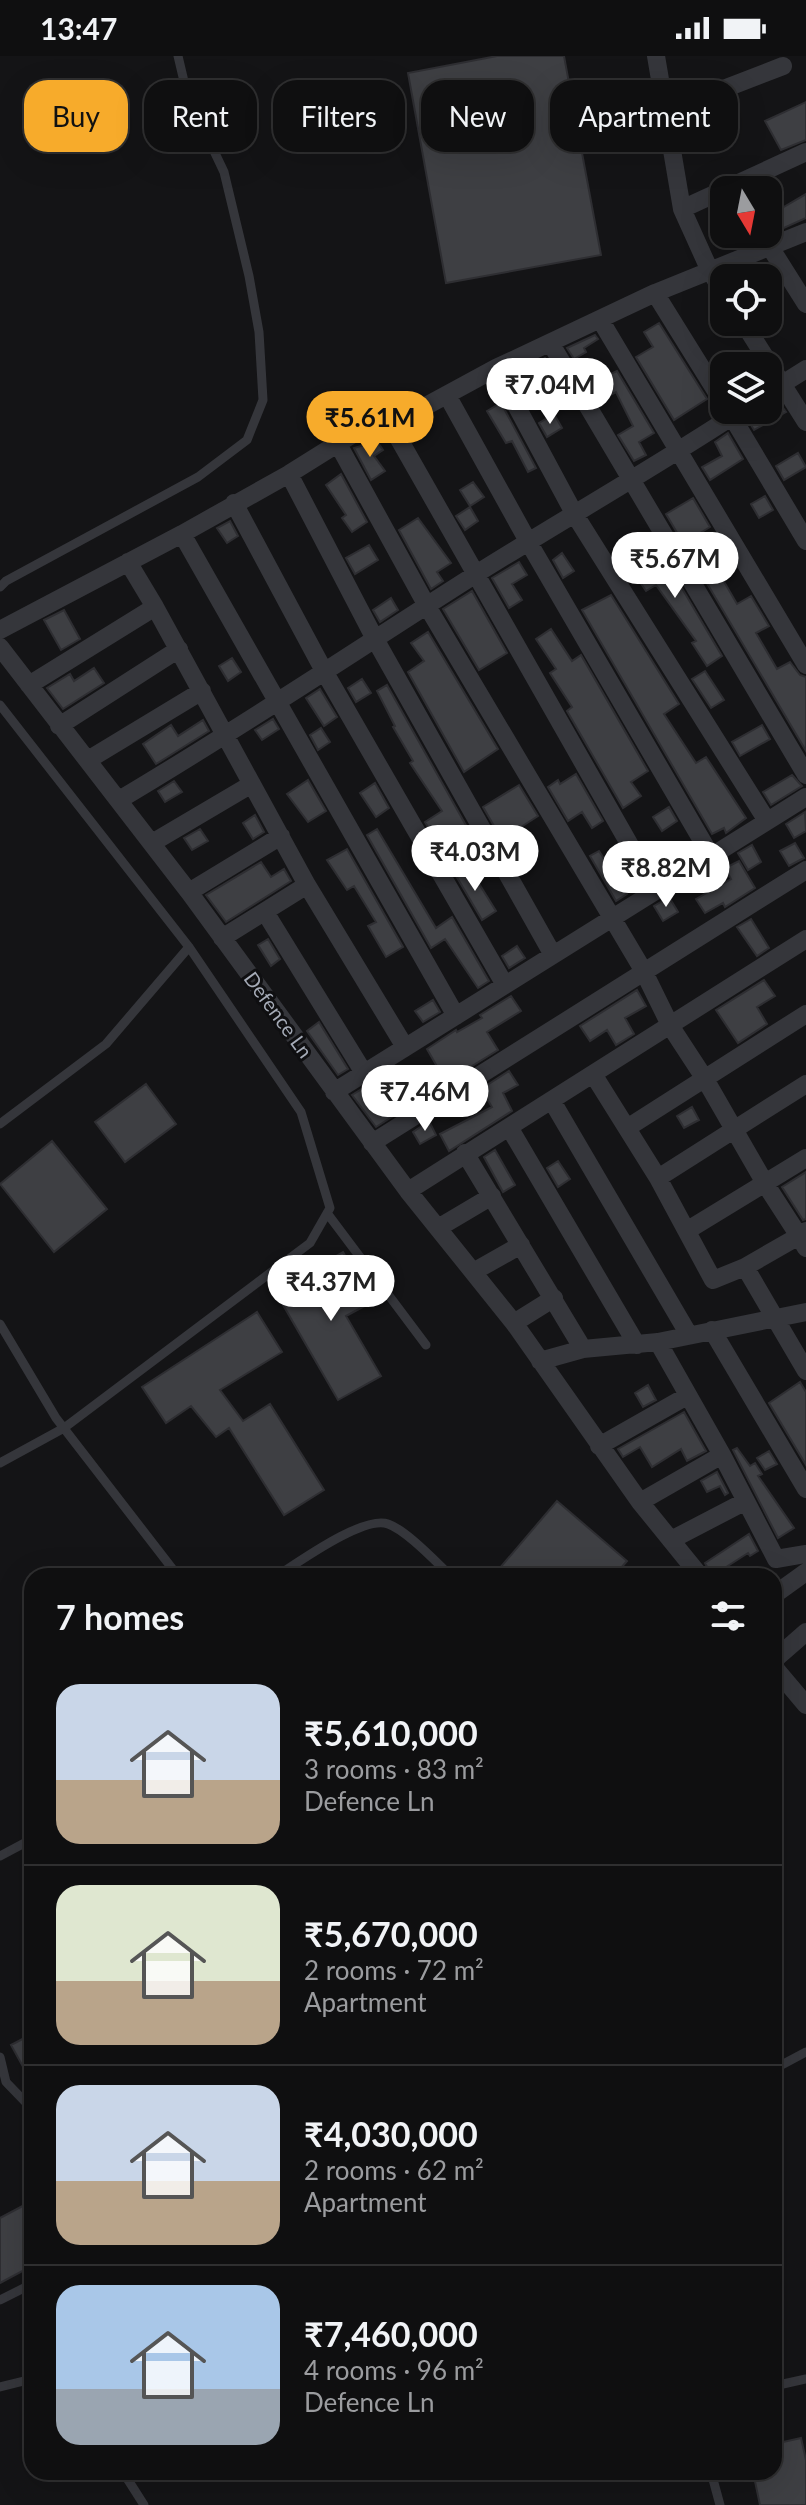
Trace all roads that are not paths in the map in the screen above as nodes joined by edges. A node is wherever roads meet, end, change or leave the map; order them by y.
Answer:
1 (178, 56) edge
2 (656, 56) edge
3 (783, 66) dead end
4 (659, 80) edge
5 (738, 83) edge
6 (671, 152) edge
7 (806, 152) edge
8 (682, 209) junction
9 (806, 232) edge
10 (782, 242) edge
11 (768, 248) edge
12 (771, 248) edge
13 (728, 264) edge
14 (710, 271) joint
15 (655, 293) junction
16 (806, 304) edge
17 (601, 321) junction
18 (551, 344) junction
19 (496, 368) junction
20 (806, 369) edge
21 (710, 377) edge
22 (782, 384) edge
23 (447, 395) junction
24 (782, 395) edge
25 (806, 422) edge
26 (712, 424) edge
27 (740, 424) edge
28 (391, 425) junction
29 (346, 439) junction
30 (677, 449) junction
31 (289, 474) junction
32 (629, 479) junction
33 (234, 503) junction
34 (575, 515) junction
35 (182, 534) junction
36 (806, 541) edge
37 (529, 543) junction
38 (128, 562) junction
39 (475, 574) junction
40 (0, 587) edge
41 (427, 606) junction
42 (155, 607) junction
43 (0, 630) edge
44 (375, 639) junction
45 (0, 647) edge
46 (179, 649) junction
47 (806, 665) edge
48 (324, 671) junction
49 (29, 685) junction
50 (202, 691) junction
51 (276, 701) junction
52 (0, 705) edge
53 (59, 726) junction
54 (226, 737) junction
55 (88, 760) junction
56 (806, 775) edge
57 (252, 784) junction
58 (806, 797) edge
59 (119, 800) junction
60 (767, 821) junction
61 (281, 836) junction
62 (152, 843) junction
63 (711, 856) junction
64 (806, 870) edge
65 (307, 885) junction
66 (656, 891) junction
67 (189, 892) junction
68 (265, 912) junction
69 (611, 919) junction
70 (222, 938) junction
71 (806, 939) edge
72 (189, 947) junction
73 (553, 955) junction
74 (643, 970) junction
75 (505, 985) junction
76 (806, 1014) edge
77 (456, 1016) junction
78 (671, 1027) junction
79 (405, 1047) junction
80 (364, 1073) junction
81 (593, 1074) junction
82 (705, 1079) junction
83 (806, 1084) edge
84 (334, 1092) junction
85 (552, 1101) junction
86 (0, 1124) edge
87 (509, 1127) junction
88 (627, 1128) junction
89 (734, 1130) junction
90 (372, 1143) junction
91 (465, 1153) junction
92 (806, 1158) edge
93 (658, 1178) junction
94 (766, 1185) junction
95 (408, 1191) junction
96 (492, 1196) junction
97 (327, 1213) junction
98 (438, 1228) junction
99 (688, 1230) junction
100 (804, 1238) edge
101 (521, 1245) junction
102 (745, 1267) junction
103 (473, 1272) junction
104 (554, 1298) junction
105 (806, 1312) edge
106 (773, 1318) junction
107 (514, 1323) junction
108 (0, 1324) edge
109 (712, 1330) junction
110 (689, 1335) junction
111 (658, 1342) junction
112 (426, 1345) dead end
113 (637, 1345) junction
114 (583, 1349) junction
115 (540, 1361) junction
116 (806, 1371) edge
117 (687, 1396) junction
118 (64, 1428) junction
119 (599, 1446) junction
120 (722, 1455) junction
121 (0, 1463) edge
122 (806, 1489) edge
123 (746, 1501) junction
124 (640, 1502) junction
125 (671, 1540) junction
126 (806, 1554) edge
127 (172, 1568) edge
128 (289, 1568) edge
129 (441, 1568) edge
130 (694, 1568) edge
131 (806, 1572) edge
132 (782, 1589) edge
133 (806, 1632) edge
134 (782, 1653) edge
135 (782, 1676) edge
136 (806, 1705) edge
137 (24, 1843) edge
138 (0, 1856) edge
139 (806, 2052) edge
140 (0, 2057) edge
141 (782, 2063) edge
142 (24, 2101) edge
143 (24, 2288) edge
144 (0, 2300) edge
145 (806, 2379) edge
146 (24, 2381) edge
147 (782, 2384) edge
148 (0, 2387) edge
149 (128, 2480) edge
150 (713, 2480) edge
151 (144, 2505) edge
152 (720, 2505) edge

1 - 40 lane
2 - 4 street
3 - 5 street
6 - 8 street
7 - 8 street
8 - 14 street
9 - 10 street
11 - 13 street
12 - 16 street
14 - 15 street
15 - 17 street
15 - 21 street
17 - 18 street
17 - 30 street
18 - 19 street
18 - 32 street
19 - 23 street
19 - 34 street
20 - 22 street
23 - 28 street
23 - 37 street
24 - 25 street
26 - 30 street
27 - 36 street
28 - 29 street
28 - 39 street
29 - 31 street
29 - 41 street
30 - 32 street
30 - 47 street
31 - 33 street
31 - 44 street
32 - 34 street
32 - 56 street
33 - 35 street
33 - 48 street
34 - 37 street
34 - 60 street
35 - 38 street
35 - 51 street
37 - 39 street
37 - 63 street
38 - 42 street
38 - 43 street
39 - 41 street
39 - 66 street
41 - 44 street
41 - 69 street
42 - 46 street
42 - 49 street
44 - 48 street
44 - 73 street
45 - 49 street, Defence Ln
46 - 50 street
46 - 53 street
48 - 51 street
48 - 75 street
49 - 53 street, Defence Ln
50 - 54 street
50 - 55 street
51 - 54 street
51 - 77 street
52 - 72 lane
53 - 55 street, Defence Ln
54 - 57 street
54 - 59 street
55 - 59 street, Defence Ln
57 - 61 street
57 - 62 street
58 - 60 street
59 - 62 street, Defence Ln
60 - 63 street
61 - 65 street
61 - 67 street
62 - 67 street, Defence Ln
63 - 66 street
64 - 74 street
65 - 68 street
65 - 79 street
66 - 69 street
67 - 70 street, Defence Ln
68 - 70 street
68 - 80 street
69 - 73 street
69 - 74 street
70 - 84 street, Defence Ln
71 - 78 street
72 - 86 lane
72 - 97 lane
73 - 75 street
74 - 78 street
74 - 90 street
75 - 77 street
76 - 82 street
77 - 79 street
78 - 81 street
78 - 82 street
79 - 80 street
80 - 84 street
81 - 85 street
81 - 88 street
82 - 88 street
82 - 89 street
83 - 89 street
84 - 90 street, Defence Ln
85 - 87 street
85 - 110 street
87 - 91 street
87 - 113 street
88 - 93 street
89 - 93 street
89 - 94 street
90 - 95 street, Defence Ln
91 - 95 street
91 - 96 street
92 - 94 street
93 - 99 street
94 - 99 street
94 - 100 street
95 - 98 street, Defence Ln
96 - 98 street
96 - 101 street
97 - 112 lane
97 - 118 lane
98 - 103 street, Defence Ln
99 - 102 street
100 - 102 street
101 - 103 street
101 - 104 street
102 - 106 street
103 - 107 street, Defence Ln
104 - 107 street
104 - 114 street
105 - 106 street
106 - 109 street
106 - 116 street
107 - 115 street, Defence Ln
108 - 118 lane
109 - 110 street
109 - 122 street
110 - 111 street
111 - 113 street
111 - 117 street
113 - 114 street
114 - 115 street
115 - 119 street, Defence Ln
117 - 119 street
117 - 120 street
118 - 121 lane
118 - 127 lane
119 - 124 street, Defence Ln
120 - 123 street
120 - 124 street
123 - 125 street
123 - 126 street
124 - 125 street, Defence Ln
125 - 130 street, Defence Ln
128 - 129 lane
131 - 132 street
133 - 134 street
135 - 136 street
137 - 138 lane
139 - 141 lane
140 - 142 lane
143 - 144 lane
145 - 147 lane
146 - 148 lane
149 - 151 lane
150 - 152 lane

